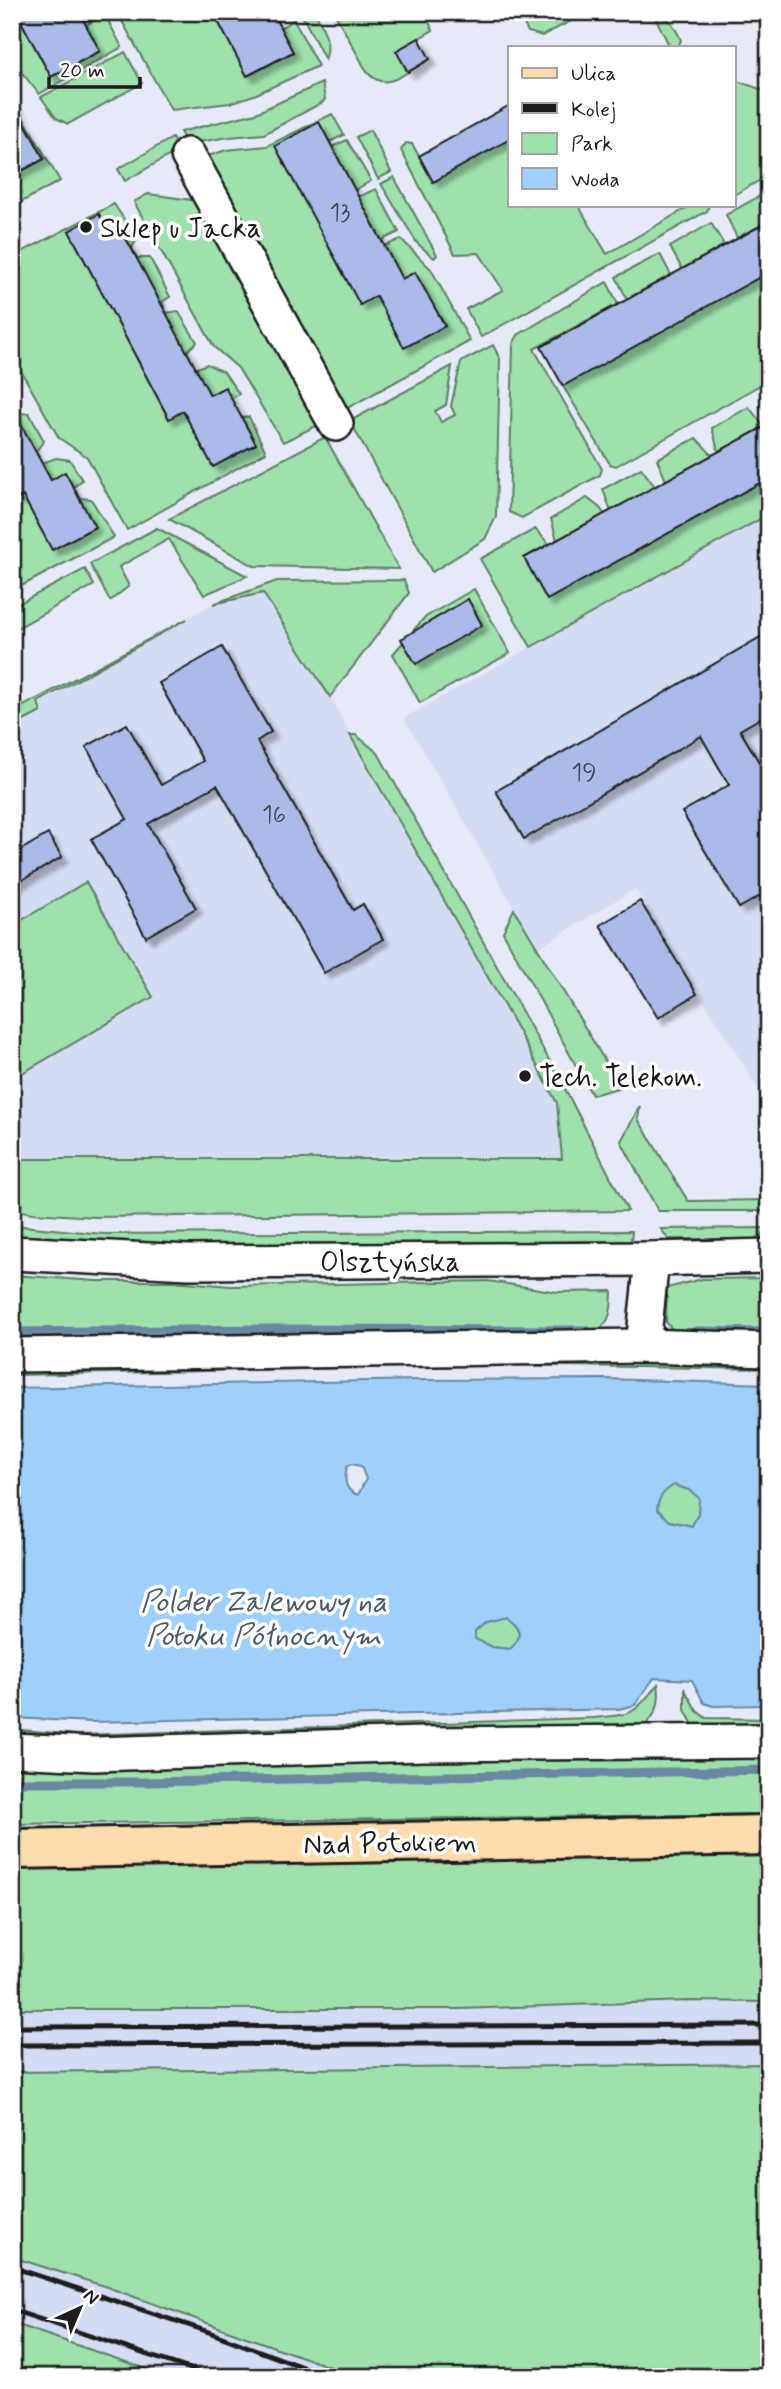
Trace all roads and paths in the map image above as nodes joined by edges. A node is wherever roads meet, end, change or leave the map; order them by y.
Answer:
1 (188, 155) dead end
2 (336, 424) dead end
3 (12, 1253) edge
4 (769, 1256) edge
5 (652, 1259) junction
6 (643, 1346) junction
7 (769, 1350) edge
8 (12, 1355) edge
9 (769, 1741) edge
10 (12, 1750) edge
11 (769, 1835) edge
12 (12, 1849) edge

1 - 2 street
3 - 5 street, Olsztyńska
4 - 5 street, Olsztyńska
5 - 6 street
6 - 7 street
6 - 8 street
9 - 10 street
11 - 12 main road, Nad Potokiem

